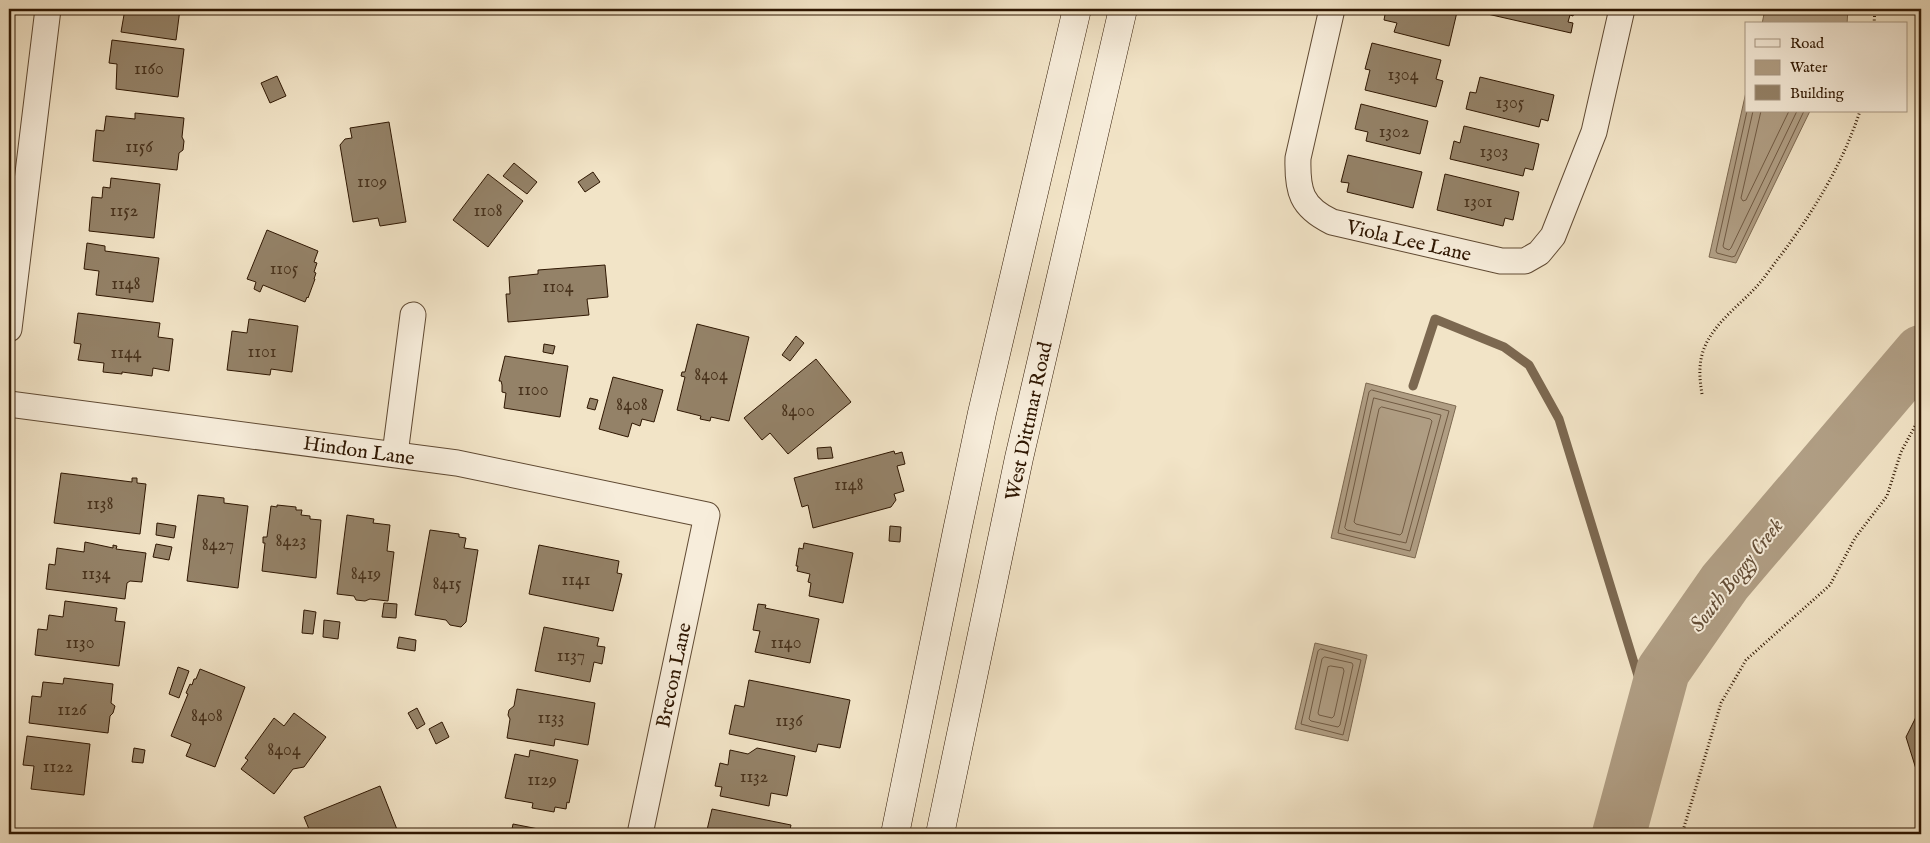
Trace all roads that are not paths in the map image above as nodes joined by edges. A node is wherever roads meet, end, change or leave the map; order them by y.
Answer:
1 (48, 9) edge
2 (1077, 9) edge
3 (1123, 9) edge
4 (1332, 9) edge
5 (1622, 9) edge
6 (413, 315) dead end
7 (9, 329) edge
8 (9, 404) edge
9 (395, 454) junction
10 (707, 515) joint
11 (640, 834) edge
12 (895, 834) edge
13 (940, 834) edge

1 - 7 street
2 - 12 street
3 - 13 street, West Dittmar Road
4 - 5 street, Viola Lee Lane
6 - 9 street
8 - 9 street, Hindon Lane
9 - 10 street, Hindon Lane
10 - 11 street, Brecon Lane

